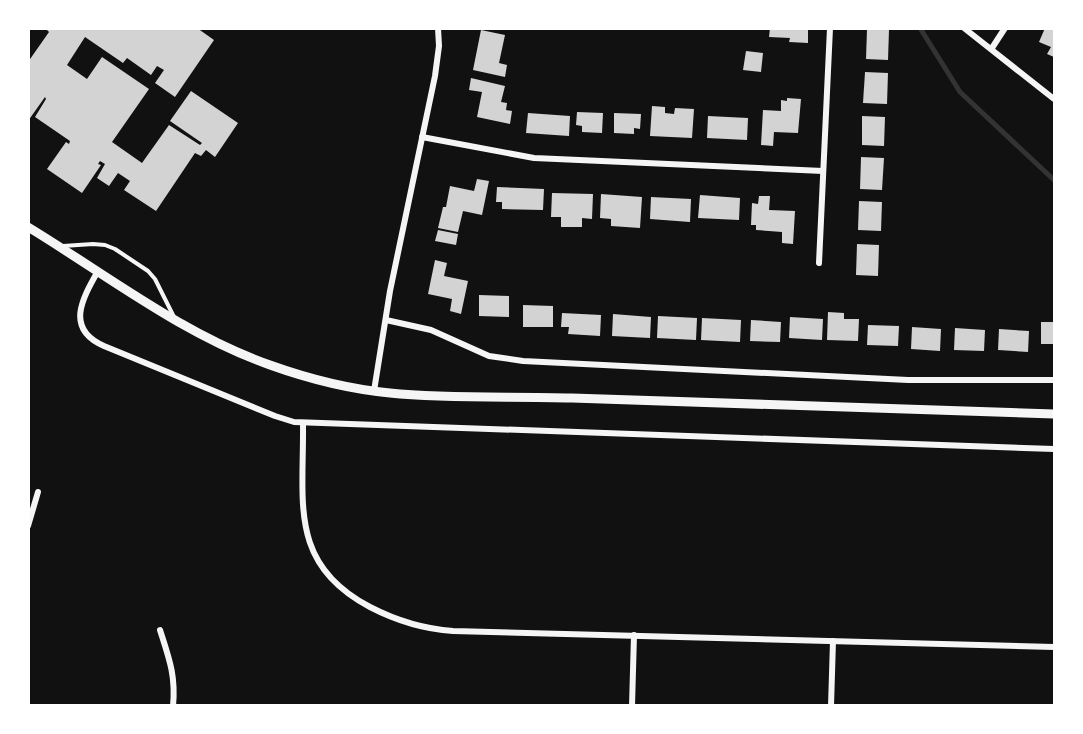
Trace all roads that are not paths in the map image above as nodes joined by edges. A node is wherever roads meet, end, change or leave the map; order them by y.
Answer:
1 (438, 28) edge
2 (830, 28) edge
3 (964, 28) edge
4 (1005, 28) edge
5 (992, 48) junction
6 (1054, 99) edge
7 (422, 137) junction
8 (823, 171) junction
9 (28, 227) edge
10 (59, 246) junction
11 (819, 263) dead end
12 (98, 271) junction
13 (176, 320) junction
14 (386, 320) junction
15 (1054, 380) edge
16 (374, 391) junction
17 (1054, 414) edge
18 (303, 423) junction
19 (1054, 449) edge
20 (38, 492) dead end
21 (28, 526) edge
22 (160, 630) dead end
23 (634, 635) junction
24 (833, 641) junction
25 (1054, 647) edge
26 (173, 705) edge
27 (632, 705) edge
28 (831, 705) edge

1 - 7 street
2 - 8 street
3 - 5 street
4 - 5 street
5 - 6 street
7 - 8 street
7 - 14 street
8 - 11 street
9 - 10 street
10 - 12 street
10 - 13 lane
12 - 13 street
12 - 18 street
13 - 16 street
14 - 15 street
14 - 16 street
16 - 17 street
18 - 19 street
18 - 23 street
20 - 21 street
22 - 26 street
23 - 24 street
23 - 27 street
24 - 25 street
24 - 28 street

